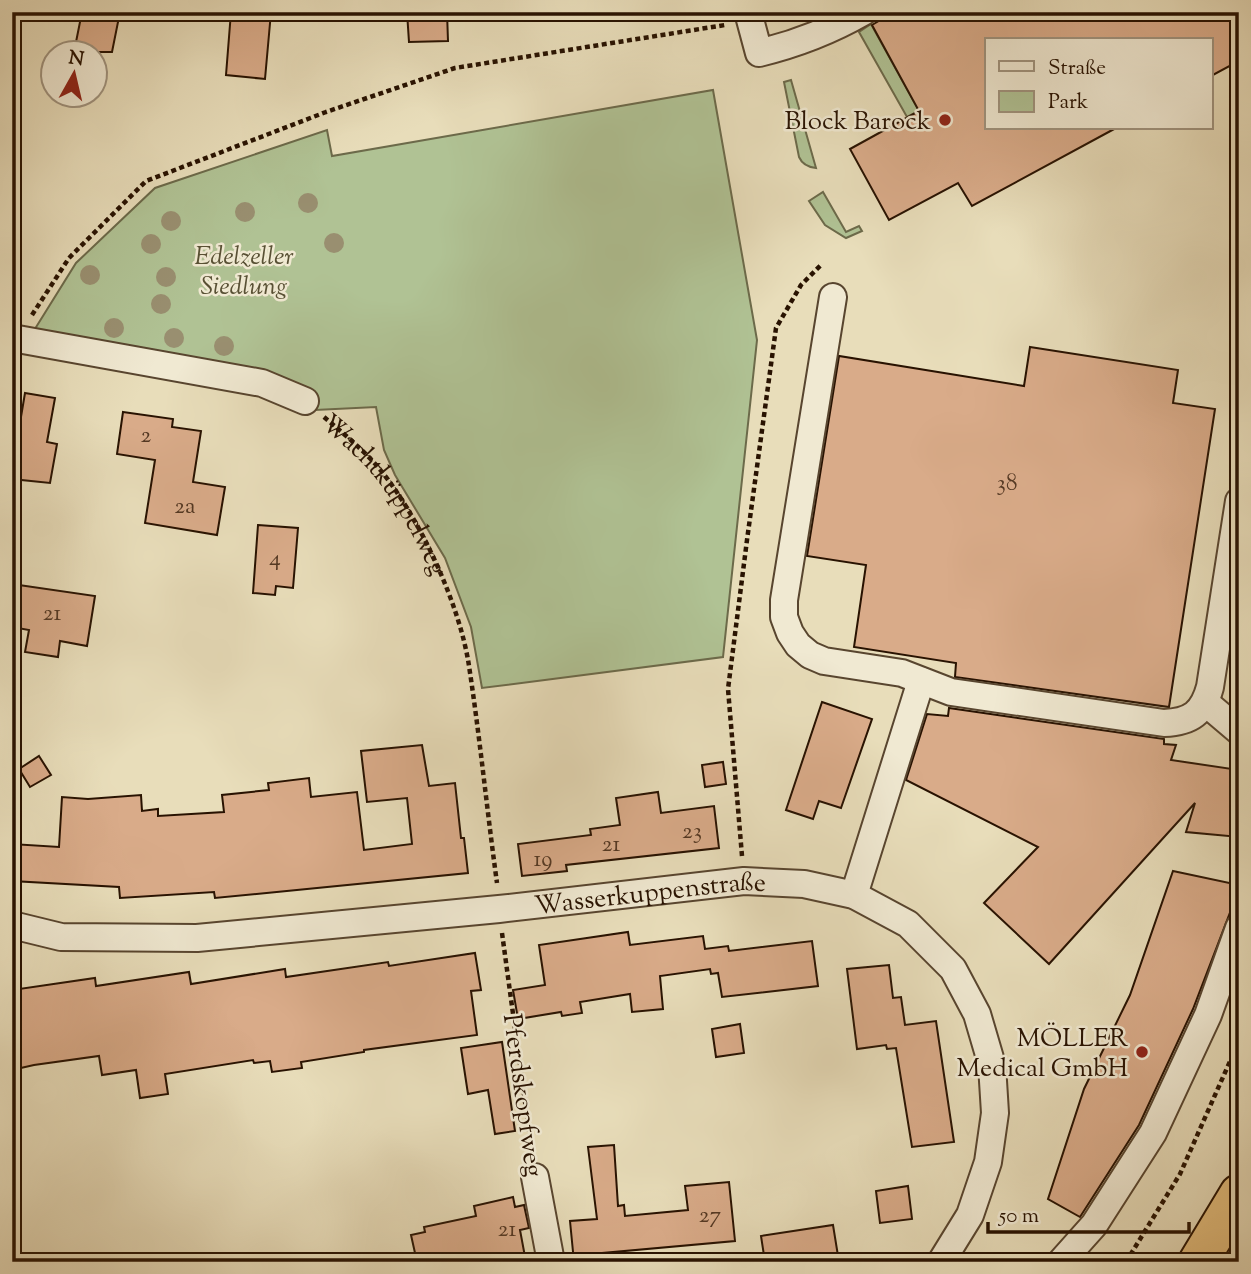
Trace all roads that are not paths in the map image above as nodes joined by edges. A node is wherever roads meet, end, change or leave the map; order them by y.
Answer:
1 (863, 12) edge
2 (749, 17) edge
3 (832, 297) dead end
4 (14, 338) edge
5 (304, 401) road end
6 (1239, 501) edge
7 (922, 681) junction
8 (1206, 703) junction
9 (1239, 731) edge
10 (854, 895) junction
11 (12, 925) edge
12 (1239, 928) edge
13 (535, 1177) road end
14 (1239, 1194) edge
15 (551, 1262) edge
16 (941, 1262) edge
17 (1061, 1262) edge
18 (1198, 1262) edge

1 - 2 street
3 - 7 street
4 - 5 street, Wachtküppelweg
6 - 8 street
7 - 8 street
7 - 10 street
8 - 9 street
10 - 11 street, Wasserkuppenstraße
10 - 16 street, Wasserkuppenstraße
12 - 17 street
13 - 15 street, Pferdskopfweg
14 - 18 highway

